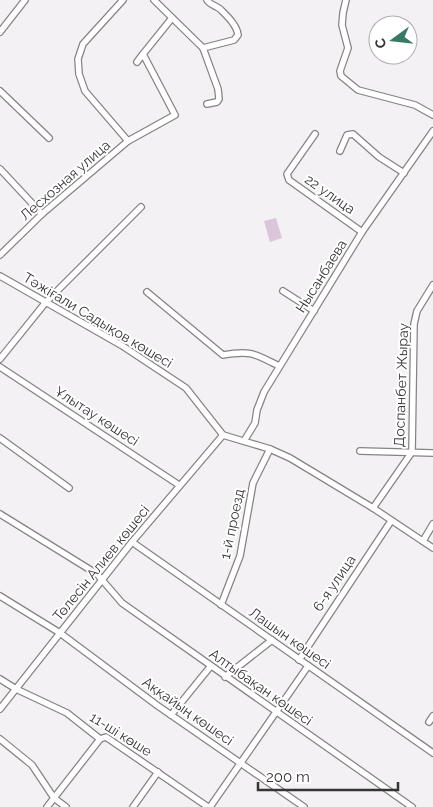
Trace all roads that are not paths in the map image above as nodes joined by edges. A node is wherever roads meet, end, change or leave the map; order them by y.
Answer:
1 (25, 0) edge
2 (124, 0) edge
3 (154, 0) edge
4 (207, 0) edge
5 (346, 0) edge
6 (172, 18) junction
7 (0, 32) edge
8 (203, 48) junction
9 (143, 54) junction
10 (137, 62) dead end
11 (0, 92) edge
12 (207, 104) dead end
13 (433, 115) edge
14 (433, 131) edge
15 (315, 134) dead end
16 (49, 138) dead end
17 (128, 141) junction
18 (340, 151) dead end
19 (0, 169) edge
20 (404, 173) junction
21 (141, 207) dead end
22 (42, 214) junction
23 (362, 232) junction
24 (0, 255) edge
25 (0, 276) edge
26 (433, 285) edge
27 (283, 291) dead end
28 (147, 292) dead end
29 (46, 302) junction
30 (314, 311) junction
31 (0, 359) edge
32 (279, 366) junction
33 (0, 367) edge
34 (224, 435) junction
35 (0, 438) edge
36 (244, 441) junction
37 (270, 449) junction
38 (360, 451) dead end
39 (412, 452) junction
40 (433, 453) edge
41 (179, 485) junction
42 (69, 488) dead end
43 (373, 508) junction
44 (0, 514) edge
45 (391, 521) junction
46 (433, 524) edge
47 (423, 541) junction
48 (132, 542) junction
49 (433, 548) edge
50 (102, 581) junction
51 (0, 596) edge
52 (222, 605) junction
53 (60, 633) junction
54 (272, 640) junction
55 (298, 660) junction
56 (210, 666) junction
57 (308, 666) junction
58 (226, 677) junction
59 (0, 679) edge
60 (16, 689) junction
61 (0, 709) edge
62 (277, 712) junction
63 (171, 715) junction
64 (433, 716) edge
65 (429, 722) dead end
66 (0, 739) edge
67 (100, 739) junction
68 (433, 753) edge
69 (241, 763) junction
70 (158, 772) junction
71 (54, 798) junction
72 (47, 807) edge
73 (66, 807) edge
74 (133, 807) edge
75 (209, 807) edge
76 (304, 807) edge
77 (412, 807) edge

1 - 7 street
2 - 17 street, Лесхозная улица
3 - 6 street
4 - 8 street
5 - 13 street
6 - 8 street
6 - 9 street
8 - 12 street
9 - 10 street
9 - 17 street
11 - 16 street
14 - 20 street, Нысанбаева
15 - 23 street, 22 улица
17 - 22 street, Лесхозная улица
18 - 20 street
19 - 22 street
20 - 23 street, Нысанбаева
21 - 29 street
22 - 24 street, Лесхозная улица
23 - 30 street, Нысанбаева
25 - 29 street, Тәжіғали Садықов көшесі
26 - 39 street, Доспанбет Жырау
27 - 30 street
28 - 32 street
29 - 31 street
29 - 34 street, Тәжіғали Садықов көшесі
30 - 32 street, Нысанбаева
32 - 36 street, Нысанбаева
33 - 41 street, Ұлытау көшесi
34 - 36 street
34 - 41 street, Төлесін Алиев көшесі
35 - 42 street
36 - 37 street
37 - 43 street
37 - 52 street, 1-й проезд
38 - 39 street
39 - 40 street
39 - 43 street, Доспанбет Жырау
41 - 48 street, Төлесін Алиев көшесі
43 - 45 street
44 - 50 street, Алтыбақан көшесі
45 - 47 street
45 - 55 street, 6-я улица
46 - 47 street
47 - 49 street
48 - 50 street, Төлесін Алиев көшесі
48 - 52 street, Лашын көшесі
50 - 53 street, Төлесін Алиев көшесі
50 - 56 street, Алтыбақан көшесі
51 - 53 street, Аққайың көшесі
52 - 54 street, Лашын көшесі
53 - 60 street, Төлесін Алиев көшесі
53 - 63 street, Аққайың көшесі
54 - 55 street, Лашын көшесі
54 - 58 street
55 - 57 street, Лашын көшесі
56 - 58 street, Алтыбақан көшесі
56 - 63 street
57 - 62 street
57 - 68 street, Лашын көшесі
58 - 62 street, Алтыбақан көшесі
59 - 60 street, 11-ші көше
60 - 61 street, Төлесін Алиев көшесі
60 - 67 street, 11-ші көше
62 - 69 street
62 - 77 street, Алтыбақан көшесі
63 - 69 street, Аққайың көшесі
64 - 65 street
66 - 71 street
67 - 70 street, 11-ші көше
67 - 71 street
69 - 75 street
69 - 76 street, Аққайың көшесі
70 - 74 street
70 - 75 street, 11-ші көше
71 - 72 street
71 - 73 street

